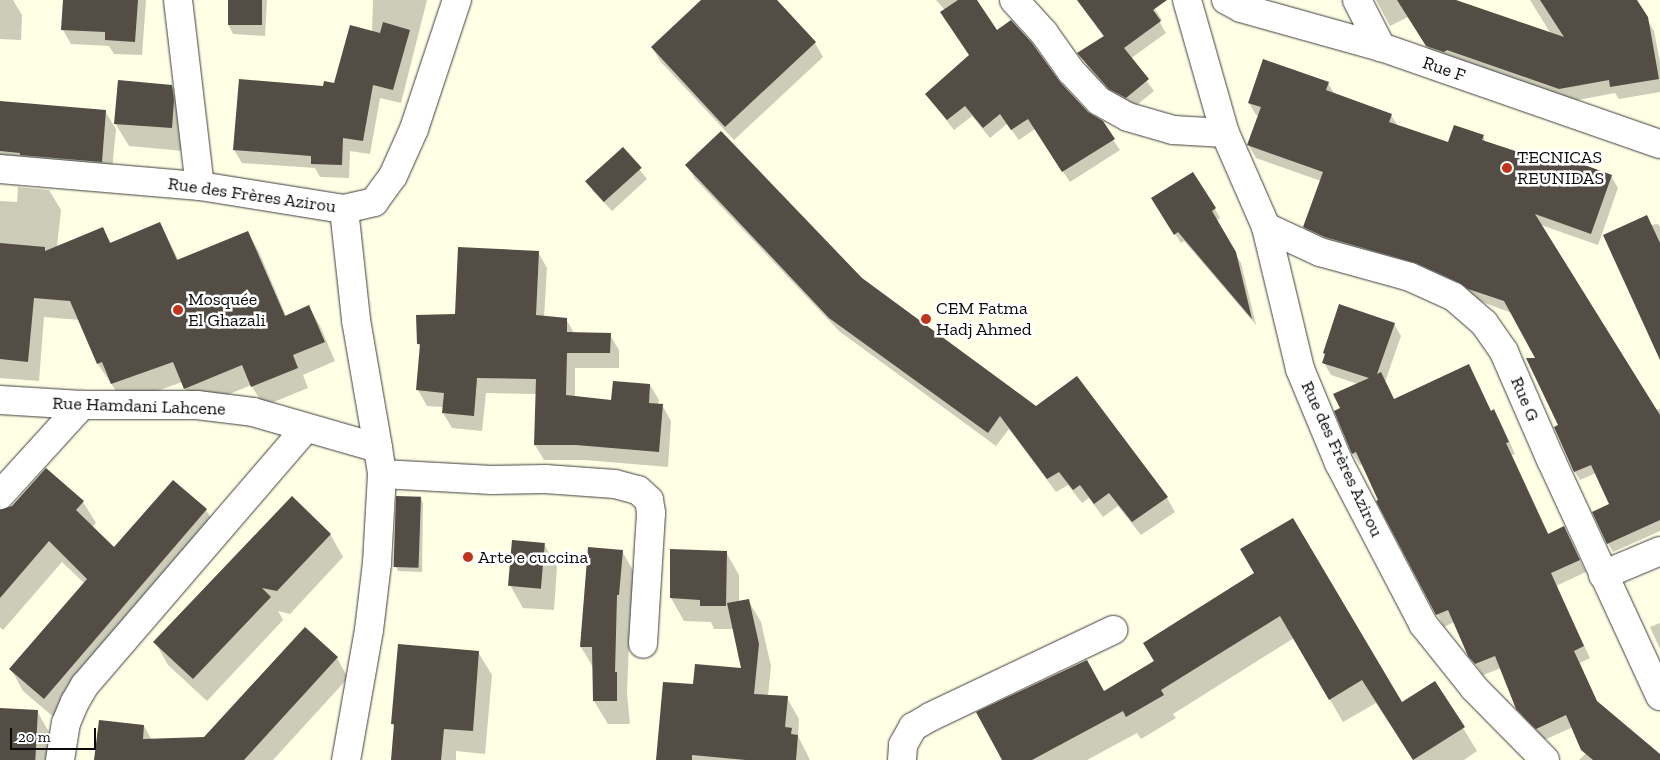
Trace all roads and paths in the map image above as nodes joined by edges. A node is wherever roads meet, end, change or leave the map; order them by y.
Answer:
1 (178, 0) edge
2 (457, 0) edge
3 (1014, 0) edge
4 (1187, 0) edge
5 (1226, 0) edge
6 (1356, 0) edge
7 (1381, 47) junction
8 (1225, 133) junction
9 (1660, 144) edge
10 (0, 169) edge
11 (200, 186) junction
12 (344, 209) junction
13 (1266, 227) junction
14 (0, 400) edge
15 (82, 405) junction
16 (306, 428) junction
17 (380, 461) junction
18 (0, 495) edge
19 (1660, 551) edge
20 (1604, 575) junction
21 (1113, 630) dead end
22 (643, 644) dead end
23 (1660, 696) edge
24 (60, 760) edge
25 (346, 760) edge
26 (891, 760) edge
27 (902, 760) edge
28 (1545, 760) edge

1 - 11 street
2 - 12 street, Rue des Frères Azirou
3 - 8 street
4 - 8 street, Rue des Frères Azirou
5 - 7 street, Rue F
6 - 7 street
7 - 9 street, Rue F
8 - 13 street, Rue des Frères Azirou
10 - 11 street, Rue des Frères Azirou
11 - 12 street, Rue des Frères Azirou
12 - 17 street
13 - 20 street, Rue G
13 - 28 street, Rue des Frères Azirou
14 - 15 street, Rue Hamdani Lahcene
15 - 16 street, Rue Hamdani Lahcene
15 - 18 street
16 - 17 street, Rue Hamdani Lahcene
16 - 24 street
17 - 22 street, Rue Hamdani Lahcene
17 - 25 street
19 - 20 street
20 - 23 street, Rue G
21 - 27 street
26 - 27 street

